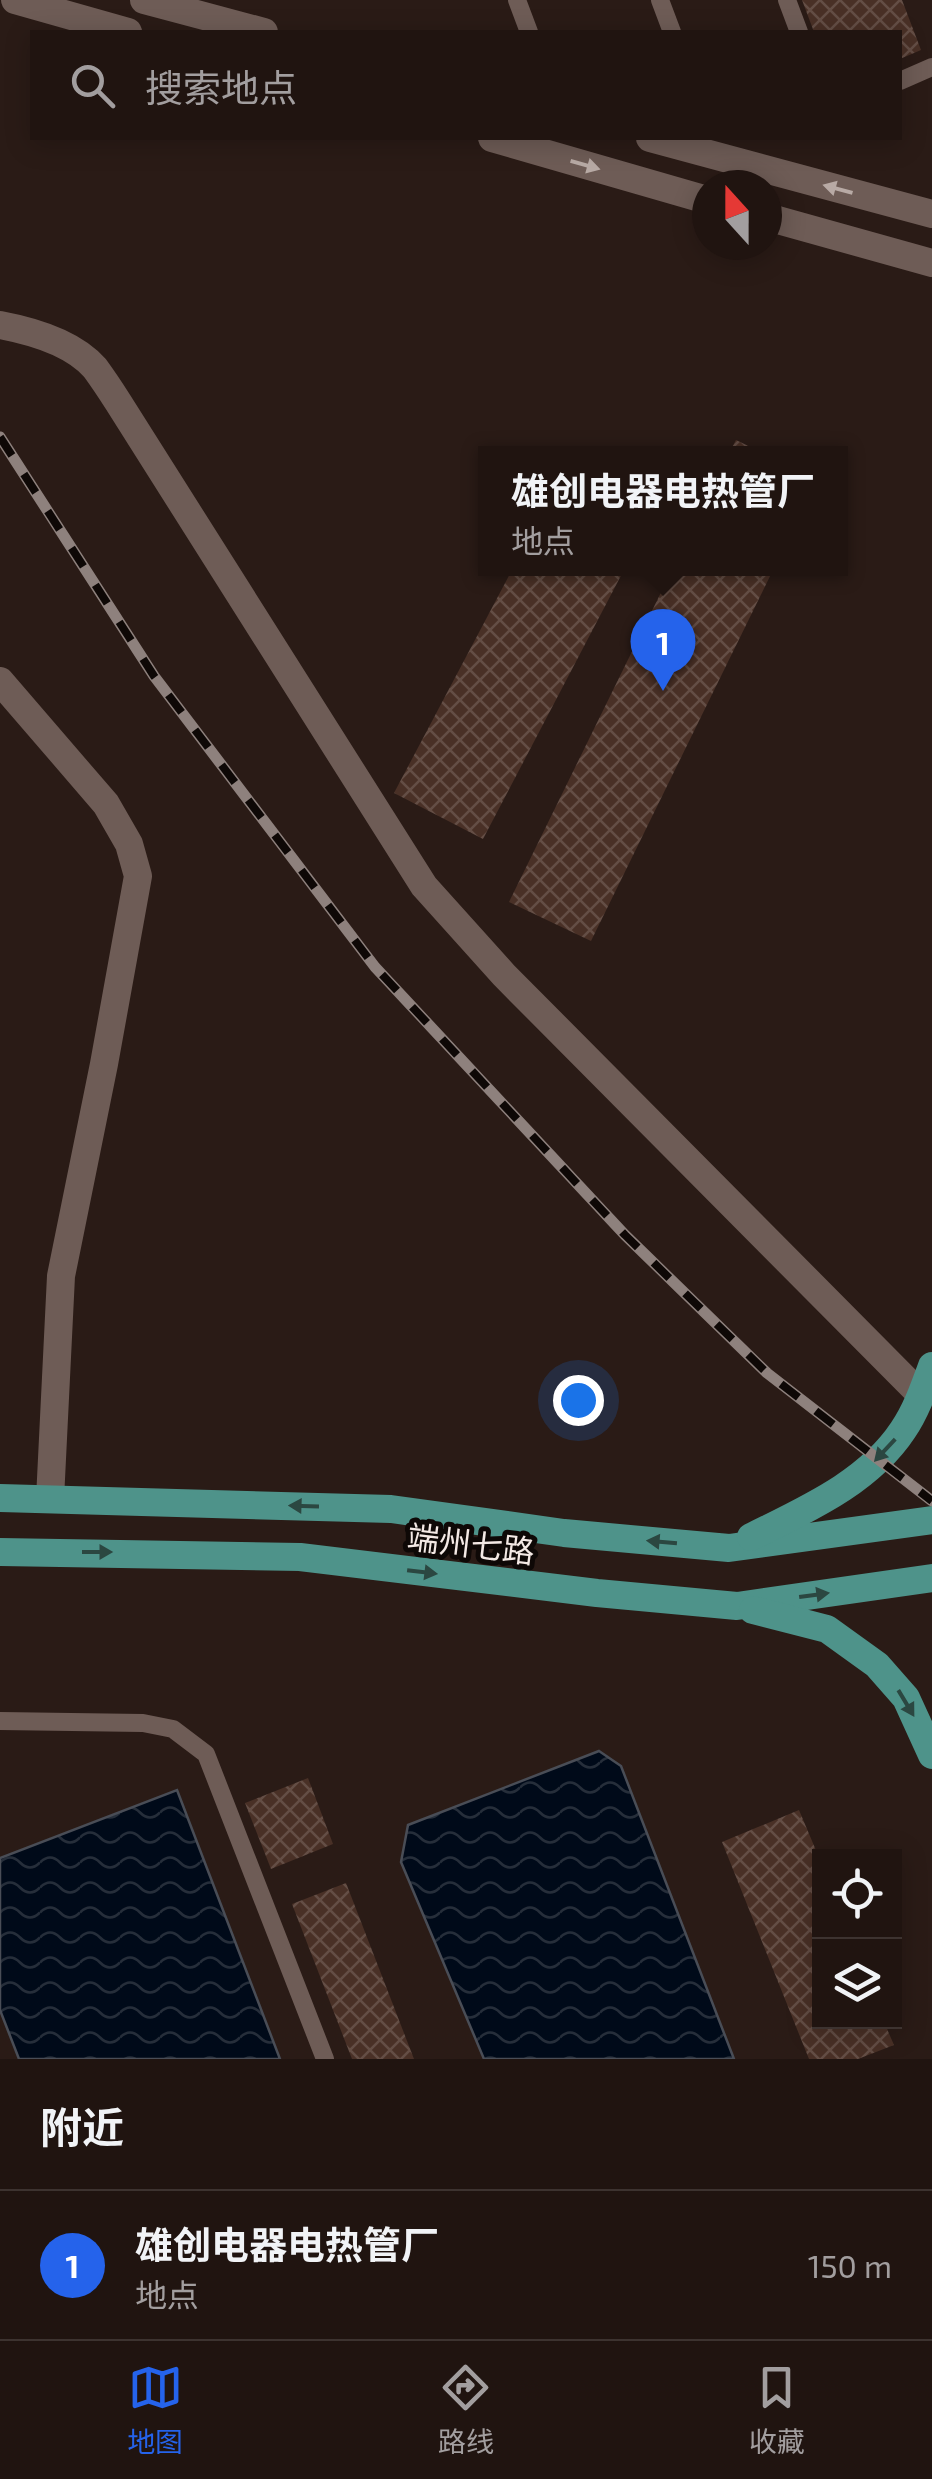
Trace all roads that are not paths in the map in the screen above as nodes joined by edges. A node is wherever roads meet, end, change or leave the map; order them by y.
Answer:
1 (16, 0) edge
2 (144, 0) edge
3 (516, 0) edge
4 (660, 0) edge
5 (787, 0) edge
6 (121, 30) edge
7 (256, 30) edge
8 (528, 30) edge
9 (671, 30) edge
10 (798, 30) edge
11 (932, 67) edge
12 (902, 81) edge
13 (499, 140) edge
14 (657, 140) edge
15 (692, 196) edge
16 (932, 214) edge
17 (782, 221) edge
18 (932, 263) edge
19 (0, 325) edge
20 (0, 681) edge
21 (932, 1366) edge
22 (922, 1394) junction
23 (0, 1498) edge
24 (50, 1499) junction
25 (932, 1520) edge
26 (729, 1548) junction
27 (0, 1552) edge
28 (932, 1578) edge
29 (737, 1606) junction
30 (0, 1721) edge
31 (932, 1755) edge
32 (325, 2059) edge

1 - 6 street
2 - 7 street
3 - 8 lane
4 - 9 lane
5 - 10 lane
11 - 12 lane
13 -> 15 street
16 -> 14 street
17 - 18 street
19 - 22 street
20 - 24 street
21 - 22 main road
22 -> 26 main road
23 - 24 main road, 端州七路
26 -> 24 main road, 端州七路
25 - 26 main road, 端州七路
27 -> 29 main road, 端州七路
29 -> 28 main road, 端州七路
29 -> 31 main road
30 - 32 lane

